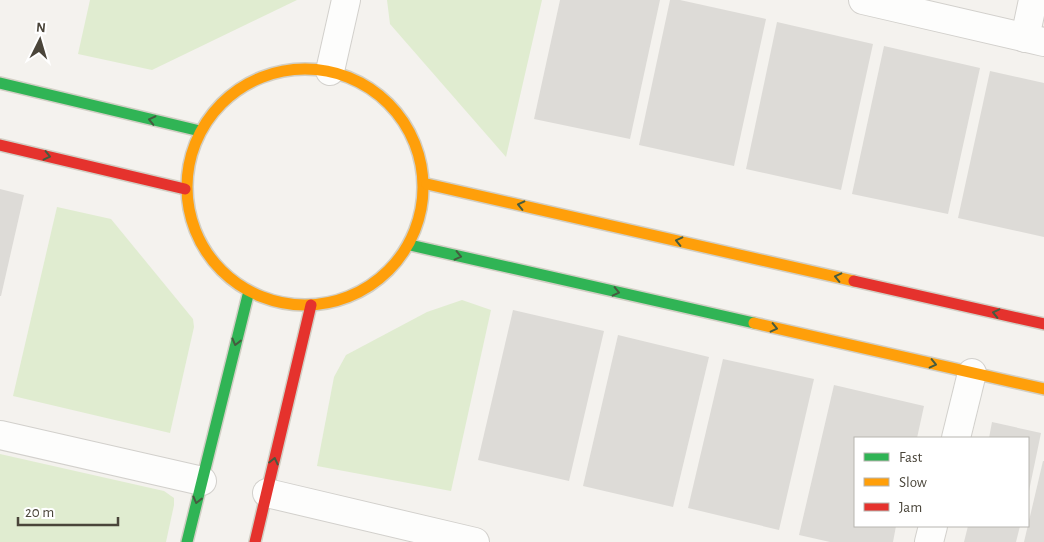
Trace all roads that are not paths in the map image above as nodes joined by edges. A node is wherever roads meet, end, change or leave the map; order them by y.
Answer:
1 (346, 0) edge
2 (863, 0) edge
3 (1033, 0) edge
4 (1034, 40) edge
5 (330, 71) junction
6 (0, 83) edge
7 (200, 131) junction
8 (0, 145) edge
9 (427, 184) junction
10 (185, 189) junction
11 (410, 245) junction
12 (248, 295) junction
13 (311, 305) junction
14 (1044, 324) edge
15 (972, 373) junction
16 (1044, 389) edge
17 (0, 435) edge
18 (956, 437) edge
19 (202, 481) junction
20 (267, 492) junction
21 (934, 527) edge
22 (187, 542) edge
23 (255, 542) edge
24 (475, 542) edge
25 (929, 542) edge

1 - 5 street
2 - 4 street
3 - 4 street
5 - 7 street
5 - 9 street
7 -> 6 street
7 - 10 street
8 -> 10 street
9 - 11 street
14 -> 9 street
10 - 12 street
11 - 13 street
11 -> 15 street
12 - 13 street
12 -> 19 street
20 -> 13 street
15 - 16 street
15 - 18 street
17 - 19 street
19 -> 22 street
20 - 23 street
20 - 24 street
21 - 25 street

